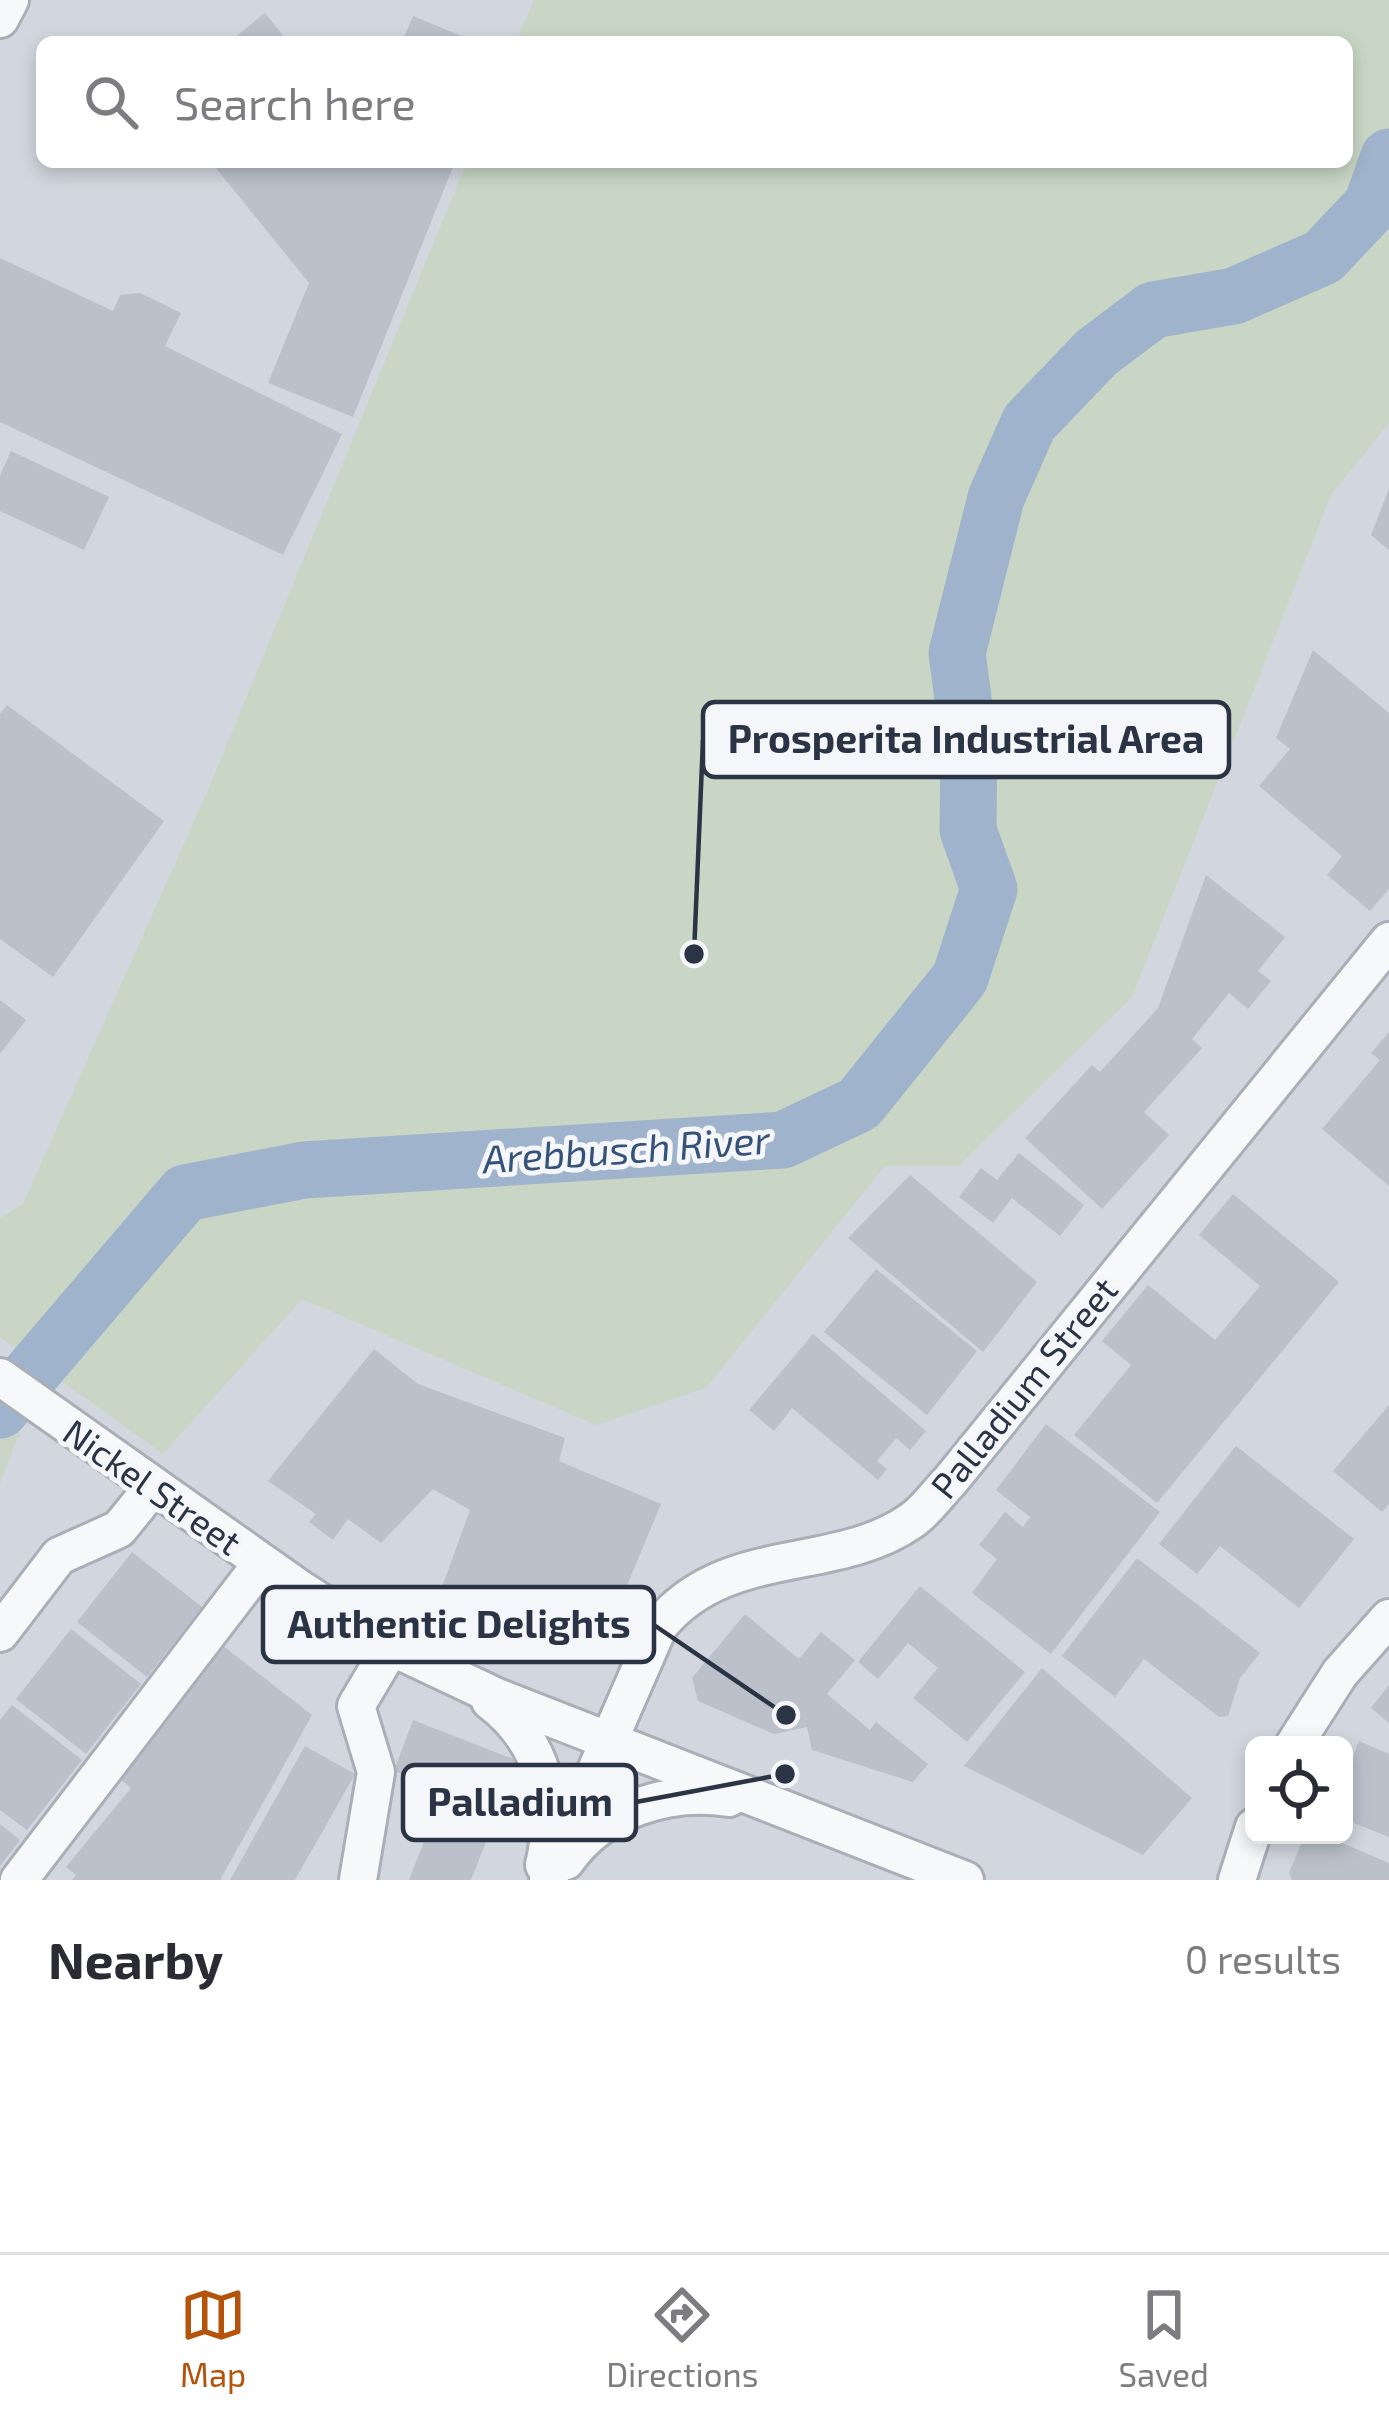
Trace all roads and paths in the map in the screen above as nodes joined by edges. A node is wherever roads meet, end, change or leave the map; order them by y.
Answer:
1 (10, 0) edge
2 (0, 19) edge
3 (1389, 941) edge
4 (0, 1377) edge
5 (153, 1487) junction
6 (262, 1563) junction
7 (1389, 1618) edge
8 (0, 1633) edge
9 (391, 1647) junction
10 (455, 1679) junction
11 (1300, 1736) edge
12 (613, 1740) junction
13 (768, 1804) junction
14 (1249, 1844) edge
15 (19, 1880) edge
16 (358, 1880) edge
17 (547, 1880) edge
18 (965, 1880) edge
19 (1237, 1880) edge

1 - 2 street
3 - 12 street, Palladium Street
4 - 5 street, Nickel Street
5 - 6 street, Nickel Street
5 - 8 street
6 - 9 street, Nickel Street
6 - 15 street
7 - 11 street
9 - 10 street, Nickel Street
9 - 16 street
10 - 12 street, Nickel Street
10 - 17 street
12 - 13 street, Nickel Street
12 - 17 street, Palladium Street
13 - 17 street
13 - 18 street, Nickel Street
14 - 19 street

